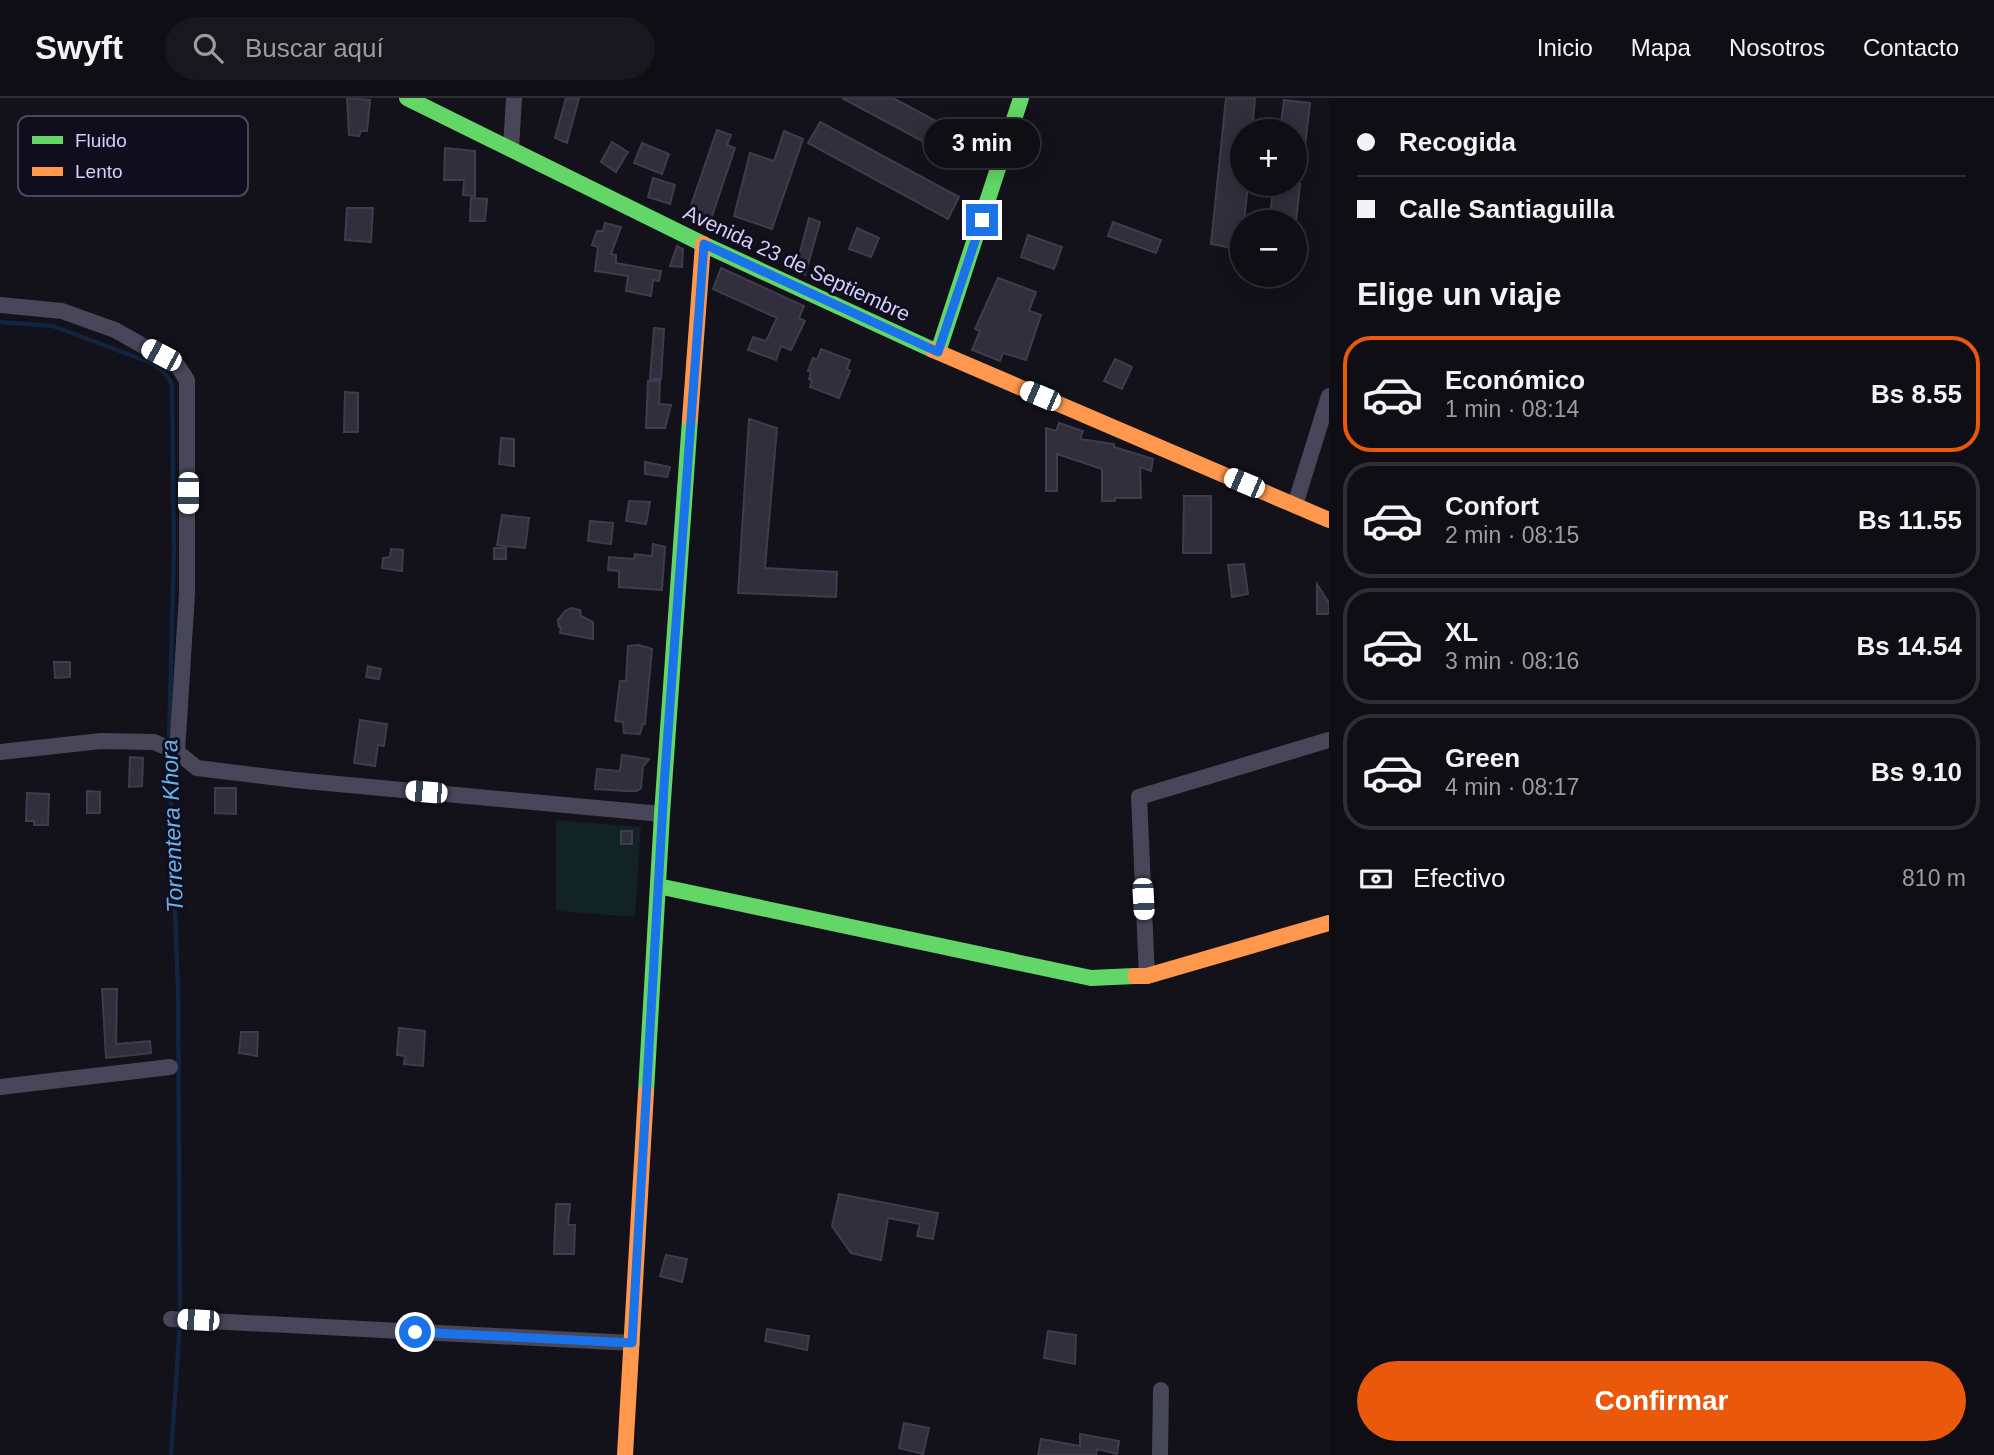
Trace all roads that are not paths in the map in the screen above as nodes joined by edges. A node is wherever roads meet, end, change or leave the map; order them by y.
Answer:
1 (407, 98) edge
2 (514, 98) edge
3 (1021, 98) edge
4 (511, 149) junction
5 (704, 244) junction
6 (0, 305) edge
7 (938, 352) junction
8 (1329, 396) edge
9 (1295, 505) junction
10 (1329, 520) edge
11 (1329, 740) edge
12 (0, 752) edge
13 (177, 752) junction
14 (662, 814) junction
15 (658, 886) junction
16 (1329, 923) edge
17 (1147, 976) junction
18 (170, 1067) dead end
19 (0, 1087) edge
20 (172, 1319) dead end
21 (632, 1343) junction
22 (1161, 1390) dead end
23 (625, 1455) edge
24 (1160, 1455) edge

1 - 4 street, Avenida 23 de Septiembre
2 - 4 street
3 - 7 street
4 - 5 street, Avenida 23 de Septiembre
5 - 7 street, Avenida 23 de Septiembre
5 - 14 street
6 - 13 street
7 - 9 street, Avenida 23 de Septiembre
8 - 9 street
9 - 10 street, Avenida 23 de Septiembre
11 - 17 street
12 - 13 street
13 - 14 street
14 - 15 street
15 - 17 street
15 - 21 street
16 - 17 street
18 - 19 street
20 - 21 street
21 - 23 street
22 - 24 street

